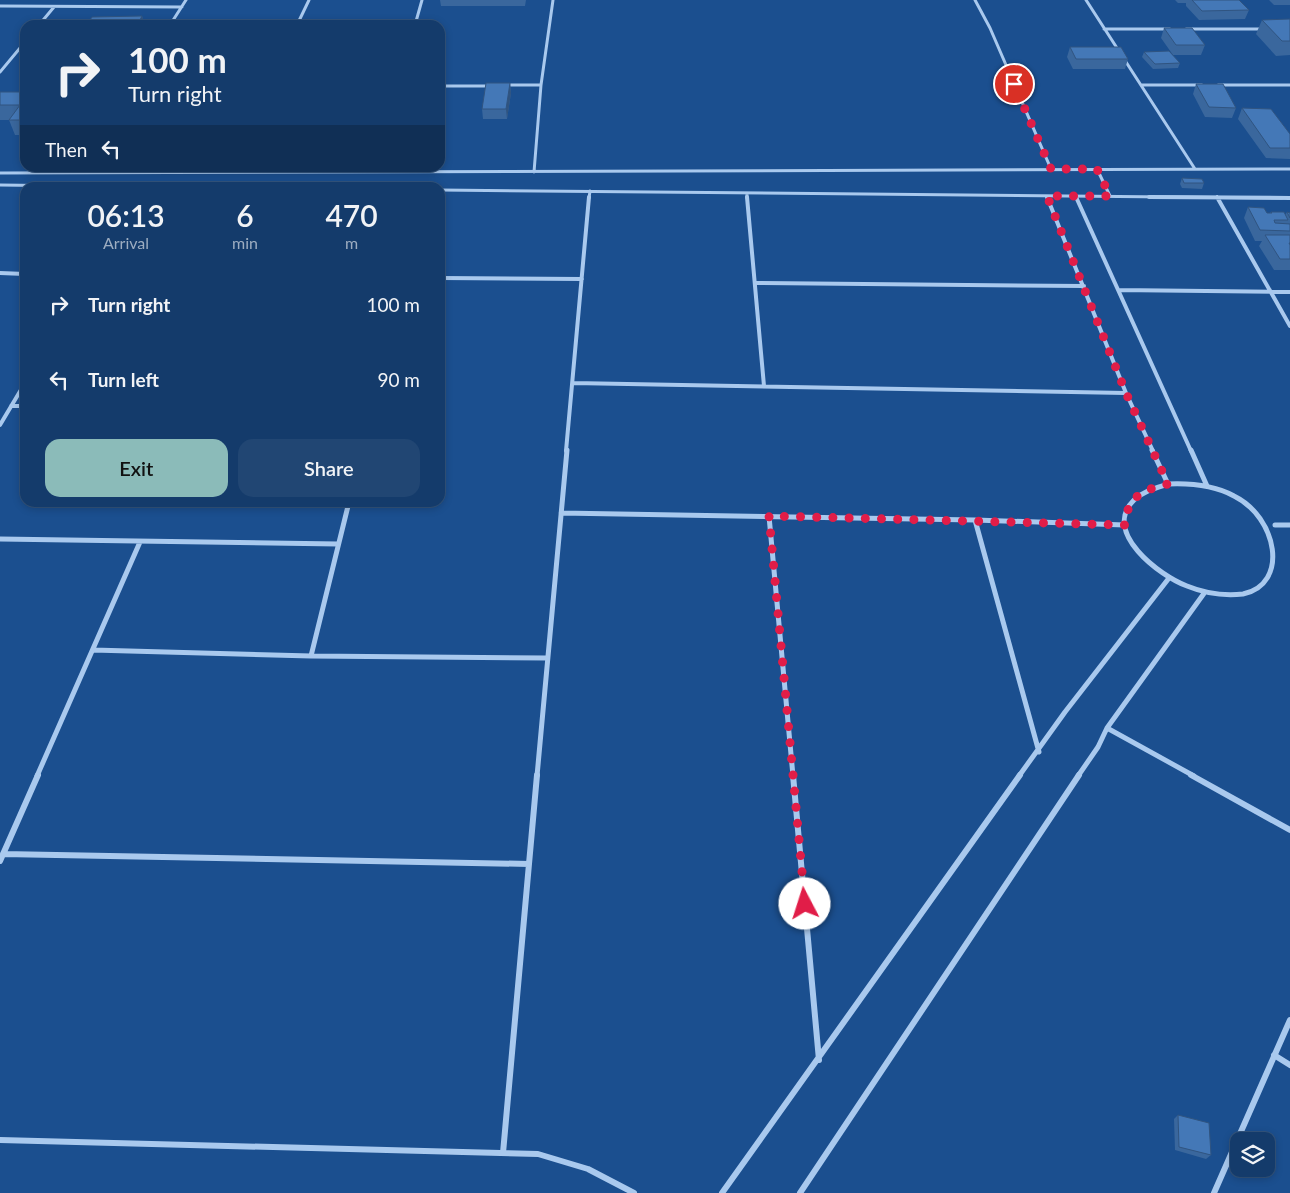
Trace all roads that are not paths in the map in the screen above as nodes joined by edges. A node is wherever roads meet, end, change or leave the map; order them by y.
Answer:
1 (186, 0) edge
2 (309, 0) edge
3 (422, 0) edge
4 (553, 0) edge
5 (975, 0) edge
6 (1086, 0) edge
7 (0, 6) edge
8 (54, 7) junction
9 (182, 7) junction
10 (43, 20) edge
11 (173, 20) edge
12 (299, 20) edge
13 (416, 20) edge
14 (1270, 28) edge
15 (1104, 29) junction
16 (1173, 29) edge
17 (1182, 29) edge
18 (20, 48) edge
19 (0, 72) edge
20 (541, 85) junction
21 (1142, 85) junction
22 (1290, 85) edge
23 (445, 86) edge
24 (1051, 169) junction
25 (1097, 169) junction
26 (1195, 169) junction
27 (1290, 169) edge
28 (534, 172) junction
29 (0, 173) edge
30 (75, 173) joint
31 (0, 185) edge
32 (20, 185) edge
33 (445, 190) edge
34 (590, 191) junction
35 (747, 193) junction
36 (1047, 196) junction
37 (1076, 196) junction
38 (1110, 196) junction
39 (1217, 197) junction
40 (1290, 198) edge
41 (0, 273) edge
42 (20, 274) edge
43 (445, 278) edge
44 (582, 279) junction
45 (755, 283) junction
46 (1084, 286) junction
47 (1118, 290) junction
48 (1270, 292) junction
49 (1290, 292) edge
50 (1290, 326) edge
51 (572, 383) junction
52 (764, 386) junction
53 (20, 392) edge
54 (1126, 393) junction
55 (12, 406) junction
56 (20, 406) edge
57 (0, 425) edge
58 (1168, 484) junction
59 (1207, 486) junction
60 (348, 507) edge
61 (561, 513) junction
62 (1264, 515) dead end
63 (769, 516) junction
64 (975, 520) junction
65 (1270, 520) dead end
66 (1125, 525) junction
67 (1275, 525) junction
68 (1290, 525) edge
69 (1278, 530) dead end
70 (0, 539) edge
71 (140, 542) junction
72 (338, 544) junction
73 (1169, 578) junction
74 (1270, 586) dead end
75 (1205, 592) junction
76 (92, 650) junction
77 (311, 656) junction
78 (548, 658) junction
79 (1107, 728) junction
80 (1038, 752) junction
81 (1290, 830) edge
82 (3, 854) junction
83 (0, 861) edge
84 (529, 864) junction
85 (1290, 1020) edge
86 (1274, 1055) junction
87 (819, 1060) junction
88 (1290, 1065) edge
89 (0, 1140) edge
90 (503, 1153) junction
91 (634, 1193) edge
92 (722, 1193) edge
93 (800, 1193) edge
94 (1214, 1193) edge

1 - 9 street
2 - 12 street
3 - 13 street
4 - 20 street
5 - 24 street
6 - 15 street
7 - 8 street
8 - 9 street
8 - 10 street
9 - 11 street
14 - 17 street
15 - 16 street
15 - 21 street
18 - 19 street
20 - 23 street
20 - 28 street
21 - 22 street
21 - 26 street
24 - 25 street
24 - 28 street
25 - 26 street
25 - 38 street
26 - 27 street
28 - 30 street
29 - 30 street
31 - 32 street
33 - 34 street
34 - 35 street
34 - 44 street
35 - 36 street
35 - 45 street
36 - 37 street
36 - 46 street
37 - 38 street
37 - 47 street
38 - 39 street
39 - 40 street
39 - 48 street
41 - 42 street
43 - 44 street
44 - 51 street
45 - 46 street
45 - 52 street
46 - 54 street
47 - 48 street
47 - 59 street
48 - 49 street
48 - 50 street
51 - 52 street
51 - 61 street
52 - 54 street
53 - 55 street
54 - 58 street
55 - 56 street
55 - 57 street
58 - 59 street
58 - 66 street
59 - 62 street
60 - 72 street
61 - 63 street
61 - 78 street
63 - 64 street
63 - 87 street
64 - 66 street
64 - 80 street
65 - 67 street
66 - 73 street
67 - 68 street
67 - 69 street
70 - 71 street
71 - 72 street
71 - 76 street
72 - 77 street
73 - 75 street
73 - 80 street
74 - 75 street
75 - 79 street
76 - 77 street
76 - 82 street
77 - 78 street
78 - 84 street
79 - 81 street
79 - 93 street
80 - 87 street
82 - 83 street
82 - 84 street
84 - 90 street
85 - 86 street
86 - 88 street
86 - 94 street
87 - 92 street
89 - 90 street
90 - 91 street

